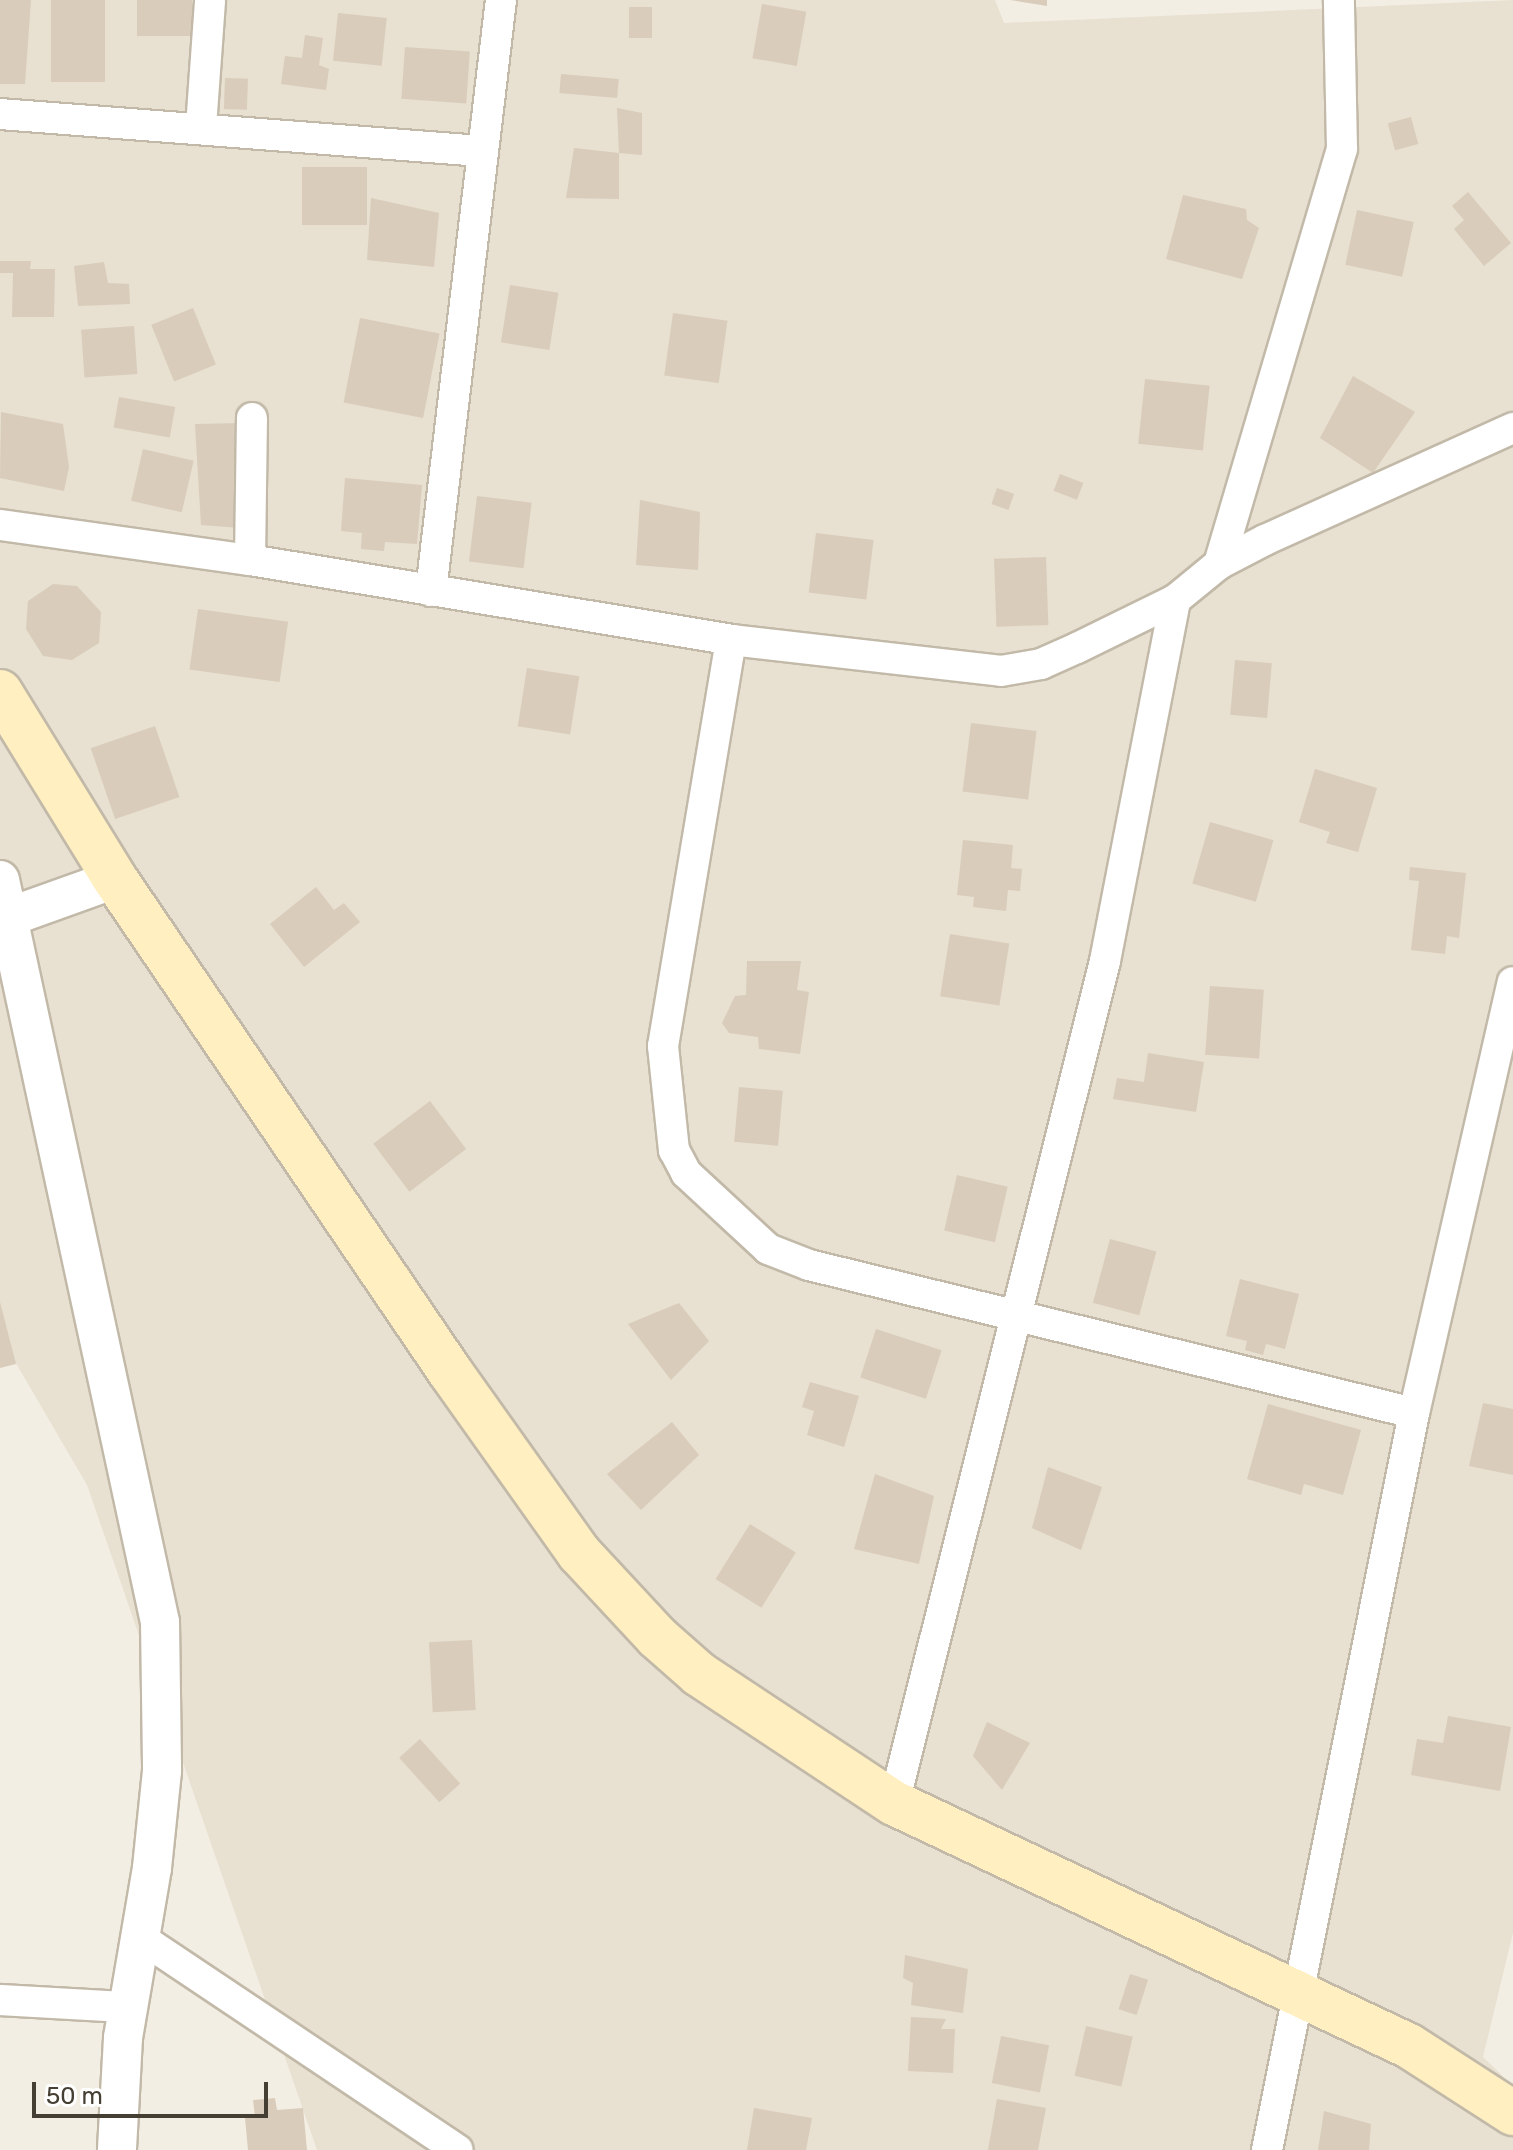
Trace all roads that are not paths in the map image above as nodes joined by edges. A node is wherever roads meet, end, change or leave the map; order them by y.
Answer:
1 (210, 0) edge
2 (501, 0) edge
3 (1344, 4) edge
4 (0, 114) edge
5 (201, 127) junction
6 (481, 151) junction
7 (252, 418) dead end
8 (1513, 428) edge
9 (0, 525) edge
10 (250, 560) junction
11 (1219, 564) junction
12 (431, 591) junction
13 (1175, 600) junction
14 (731, 640) junction
15 (0, 692) edge
16 (115, 879) junction
17 (0, 880) edge
18 (9, 917) junction
19 (1513, 982) edge
20 (1018, 1313) junction
21 (1414, 1413) junction
22 (894, 1803) junction
23 (141, 1938) junction
24 (1295, 1996) junction
25 (0, 2000) edge
26 (127, 2007) junction
27 (1513, 2113) edge
28 (117, 2150) edge
29 (458, 2150) edge
30 (1267, 2150) edge

1 - 5 street
2 - 6 street
3 - 11 street
4 - 5 street
5 - 6 street
6 - 12 street
7 - 10 street
8 - 11 street
9 - 10 street
10 - 12 street
11 - 13 street
12 - 14 street
13 - 14 street
13 - 20 street
14 - 20 street
15 - 16 main road
16 - 18 street
16 - 22 main road
17 - 18 street
18 - 23 street
19 - 21 street
20 - 21 street
20 - 22 street
21 - 24 street
22 - 24 main road
23 - 26 street
23 - 29 street
24 - 27 main road
24 - 30 street
25 - 26 street
26 - 28 street

